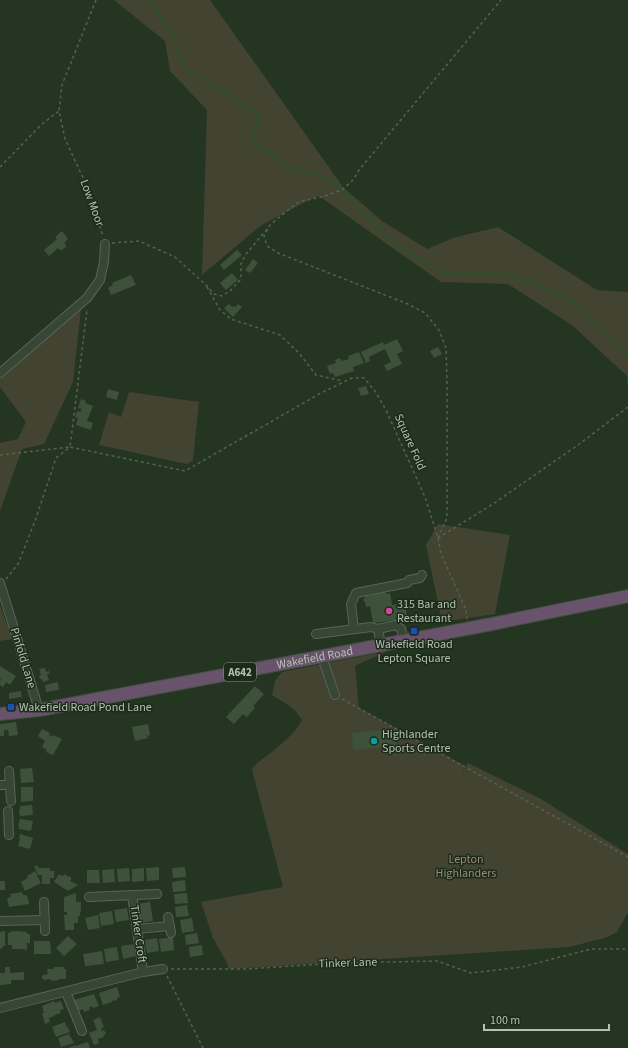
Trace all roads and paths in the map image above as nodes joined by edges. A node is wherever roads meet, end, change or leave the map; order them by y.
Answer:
1 (96, 0) edge
2 (501, 0) edge
3 (58, 111) junction
4 (0, 167) edge
5 (270, 225) junction
6 (105, 244) junction
7 (205, 284) junction
8 (87, 298) junction
9 (0, 372) edge
10 (344, 382) junction
11 (628, 407) edge
12 (70, 447) junction
13 (0, 455) edge
14 (438, 538) junction
15 (422, 575) dead end
16 (1, 584) edge
17 (628, 596) edge
18 (354, 629) junction
19 (378, 629) junction
20 (468, 629) junction
21 (316, 634) dead end
22 (404, 641) junction
23 (381, 645) junction
24 (322, 656) junction
25 (335, 695) joint
26 (39, 710) junction
27 (0, 714) edge
28 (9, 771) dead end
29 (0, 785) edge
30 (10, 785) junction
31 (11, 800) dead end
32 (8, 810) dead end
33 (4, 822) edge
34 (9, 835) dead end
35 (628, 857) edge
36 (157, 894) dead end
37 (132, 895) junction
38 (89, 897) dead end
39 (44, 902) dead end
40 (168, 917) dead end
41 (45, 920) junction
42 (0, 921) edge
43 (137, 929) junction
44 (45, 931) dead end
45 (628, 948) edge
46 (163, 969) junction
47 (143, 972) junction
48 (66, 992) junction
49 (0, 1008) edge
50 (82, 1031) dead end
51 (203, 1048) edge

1 - 3 path, Low Moor
2 - 5 path
3 - 4 path
3 - 6 path, Low Moor
5 - 7 path
5 - 14 path
6 - 7 path
6 - 8 street
7 - 10 path
8 - 9 street
8 - 12 path
10 - 12 path
10 - 14 path, Square Fold
11 - 14 path
12 - 13 path
12 - 16 path
14 - 20 path
15 - 18 street
16 - 26 street, Pinfold Lane
17 - 20 highway, Wakefield Road / A642
18 - 19 street
18 - 21 street
19 - 22 street
19 - 23 street
20 - 22 highway, Wakefield Road / A642
22 - 23 highway, Wakefield Road / A642
23 - 24 highway, Wakefield Road / A642
24 - 25 street
24 - 26 highway, Wakefield Road / A642
25 - 35 path
26 - 27 highway, Wakefield Road / A642
28 - 30 street
29 - 30 street
30 - 31 street
32 - 33 street
33 - 34 street
36 - 37 street, Tinker Croft
37 - 38 street, Tinker Croft
37 - 43 street, Tinker Croft
39 - 41 street
40 - 43 street
41 - 42 street
41 - 44 street
43 - 47 street, Tinker Croft
45 - 46 path, Tinker Lane
46 - 47 street
46 - 51 path
47 - 48 street
48 - 49 street
48 - 50 street

